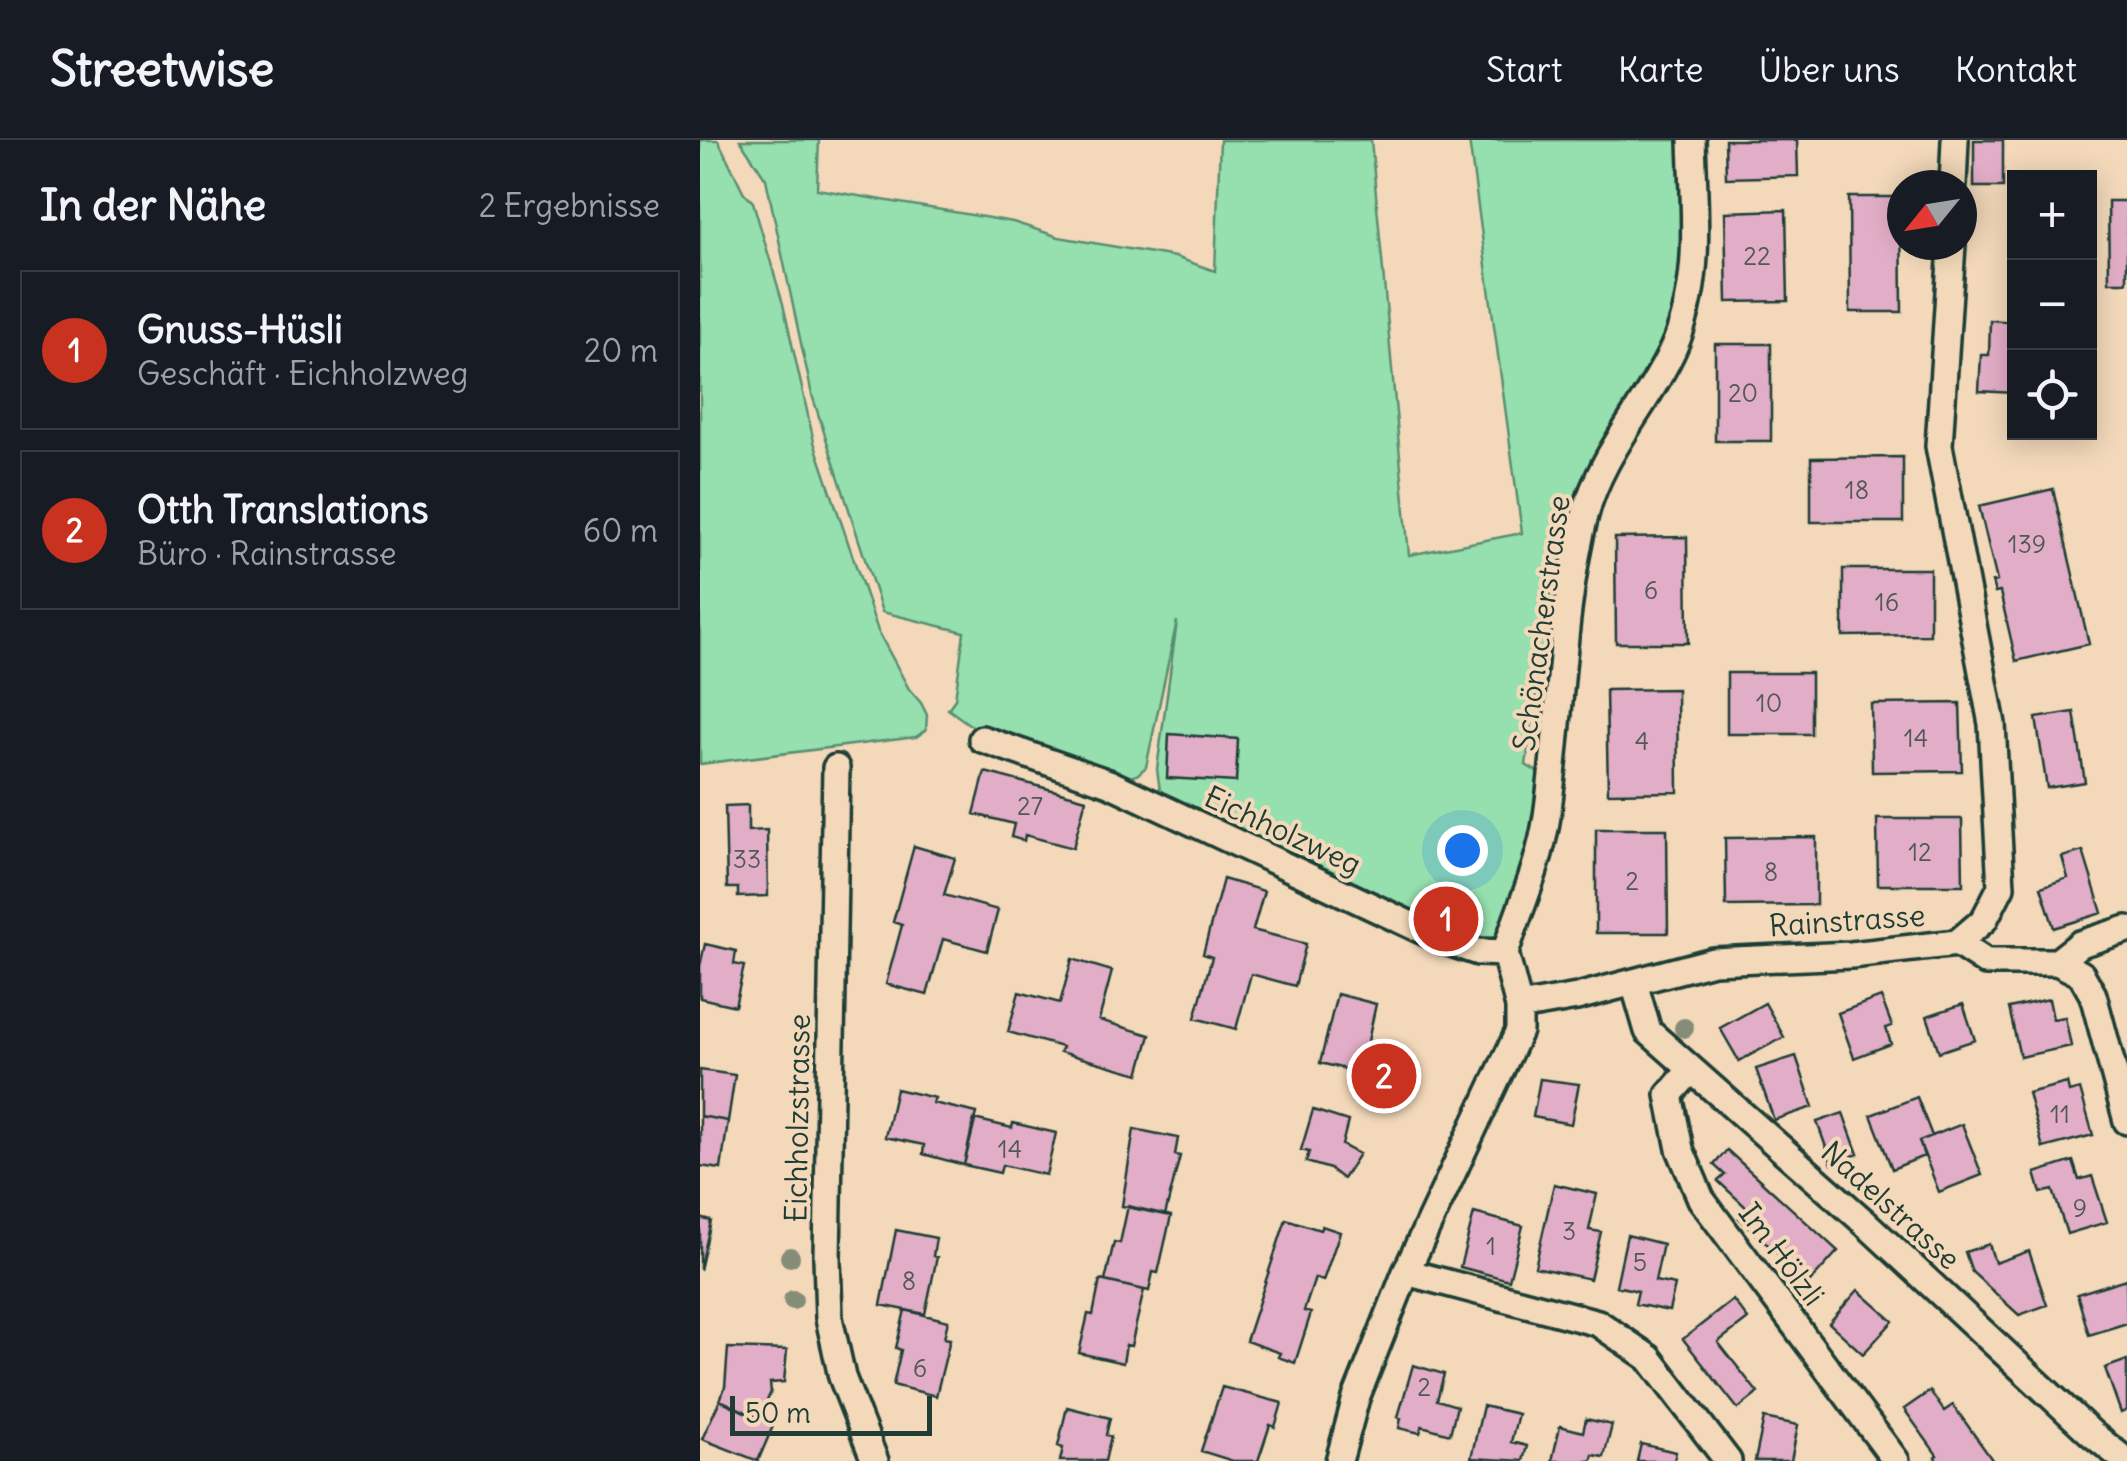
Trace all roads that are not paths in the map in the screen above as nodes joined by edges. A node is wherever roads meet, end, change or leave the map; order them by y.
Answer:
1 (1692, 140) edge
2 (1955, 140) edge
3 (1954, 170) edge
4 (1951, 260) edge
5 (982, 739) dead end
6 (836, 768) dead end
7 (2127, 930) edge
8 (1956, 942) junction
9 (1505, 953) junction
10 (2057, 962) junction
11 (1634, 983) junction
12 (1519, 1007) junction
13 (1690, 1070) junction
14 (2127, 1121) edge
15 (1406, 1272) junction
16 (875, 1461) edge
17 (1339, 1461) edge
18 (1728, 1461) edge
19 (1896, 1461) edge
20 (2126, 1461) edge

1 - 9 street, Schönacherstrasse
2 - 3 street
4 - 8 street, Rainstrasse
5 - 9 street, Eichholzweg
6 - 16 street, Eichholzstrasse
7 - 10 street
8 - 10 street
8 - 11 street, Rainstrasse
9 - 12 street
10 - 14 street
11 - 12 street, Rainstrasse
11 - 13 street, Nadelstrasse
12 - 15 street
13 - 19 street, Im Hölzli
13 - 20 street, Nadelstrasse
15 - 17 street
15 - 18 street

